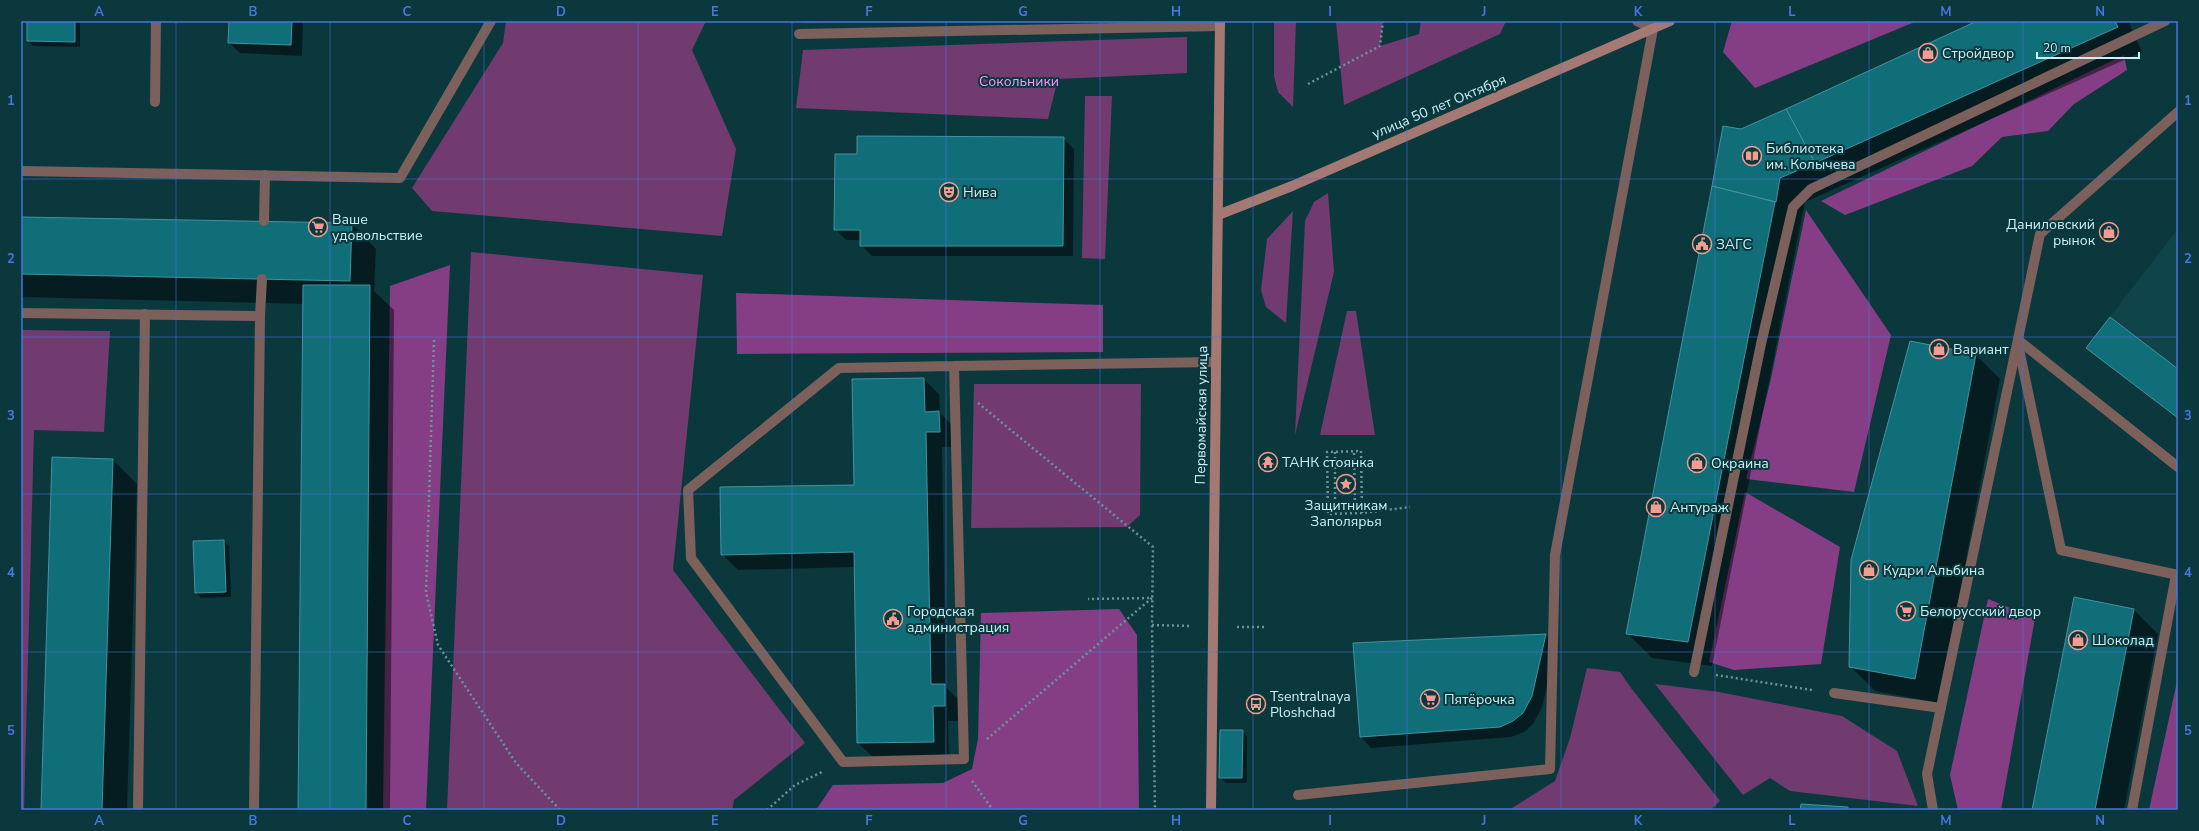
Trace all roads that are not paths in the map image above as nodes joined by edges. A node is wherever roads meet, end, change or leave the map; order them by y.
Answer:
1 (156, 21) edge
2 (491, 21) edge
3 (1637, 21) edge
4 (1670, 21) edge
5 (2165, 21) edge
6 (1220, 23) edge
7 (1653, 29) junction
8 (799, 34) dead end
9 (155, 102) dead end
10 (2178, 112) edge
11 (21, 171) edge
12 (265, 175) junction
13 (1218, 215) junction
14 (264, 221) dead end
15 (262, 279) dead end
16 (21, 313) edge
17 (145, 314) junction
18 (260, 316) junction
19 (2018, 340) junction
20 (1216, 362) junction
21 (954, 366) junction
22 (2178, 467) edge
23 (2177, 575) edge
24 (1694, 672) road end
25 (1834, 693) road end
26 (1941, 708) junction
27 (1298, 795) dead end
28 (138, 810) edge
29 (254, 810) edge
30 (1210, 810) edge
31 (1933, 810) edge
32 (2132, 810) edge

1 - 9 street
2 - 12 street
3 - 7 street
4 - 7 main road, улица 50 лет Октября
5 - 24 street
6 - 8 street
6 - 13 main road, Первомайская улица
7 - 13 main road, улица 50 лет Октября
7 - 27 street
10 - 19 street
11 - 12 street
12 - 14 street
13 - 20 main road, Первомайская улица
15 - 18 street
16 - 17 street
17 - 18 street
17 - 28 street
18 - 29 street
19 - 22 street
19 - 23 street
19 - 26 street
20 - 21 street
20 - 30 main road, Первомайская улица
21 - 21 street
23 - 32 street
25 - 26 street
26 - 31 street

